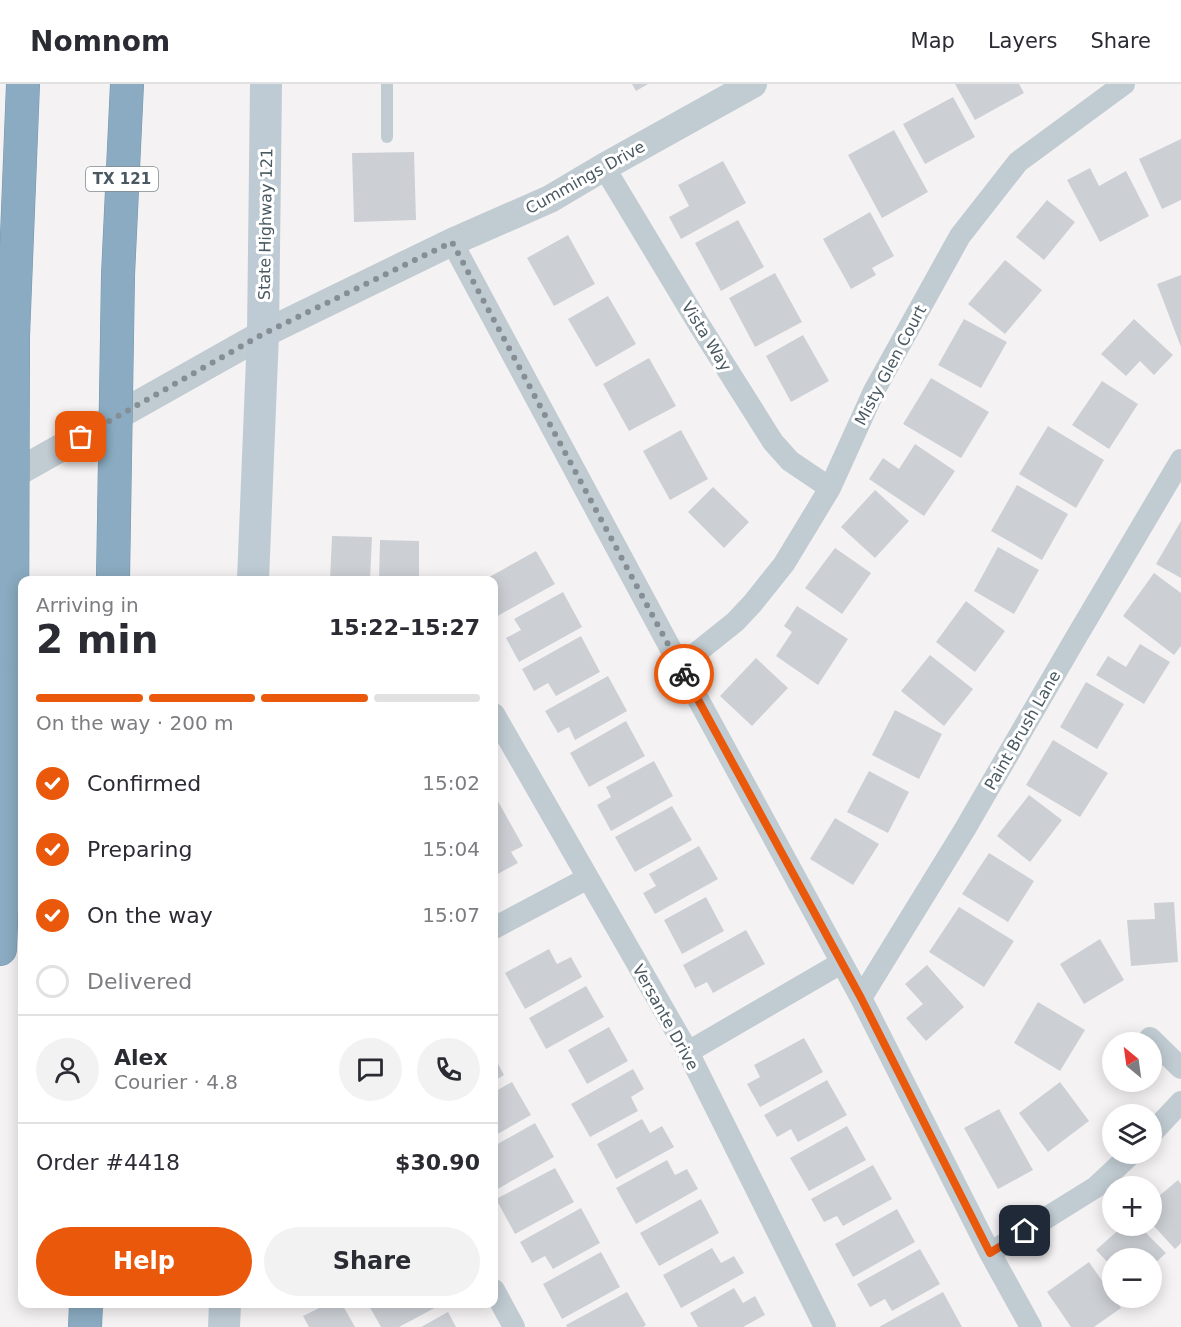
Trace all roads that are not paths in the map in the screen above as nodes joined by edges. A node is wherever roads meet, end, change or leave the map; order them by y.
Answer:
1 (23, 84) edge
2 (126, 84) edge
3 (266, 84) edge
4 (387, 84) edge
5 (753, 84) edge
6 (1124, 84) edge
7 (387, 137) dead end
8 (604, 166) junction
9 (452, 242) junction
10 (263, 334) junction
11 (1181, 460) edge
12 (0, 482) edge
13 (830, 488) junction
14 (113, 576) edge
15 (253, 576) edge
16 (680, 666) junction
17 (498, 721) edge
18 (588, 878) junction
19 (498, 926) edge
20 (0, 949) edge
21 (842, 963) junction
22 (861, 998) junction
23 (1162, 1050) edge
24 (688, 1052) junction
25 (1181, 1068) edge
26 (1181, 1102) edge
27 (1162, 1122) edge
28 (1120, 1164) edge
29 (990, 1253) junction
30 (498, 1297) edge
31 (86, 1308) edge
32 (225, 1308) edge
33 (85, 1327) edge
34 (224, 1327) edge
35 (514, 1327) edge
36 (825, 1327) edge
37 (1031, 1327) edge

1 - 20 highway, bridge
2 - 14 highway, TX 121, bridge
3 - 10 main road, State Highway 121
4 - 7 lane
5 - 8 street, Cummings Drive
6 - 13 street, Misty Glen Court
8 - 9 street, Cummings Drive
8 - 13 street, Vista Way
9 - 10 street, Cummings Drive
9 - 16 street
10 - 12 street, Cummings Drive
10 - 15 main road, State Highway 121
11 - 22 street, Paint Brush Lane
13 - 16 street, Misty Glen Court
16 - 21 street
17 - 18 street, Versante Drive
18 - 19 street
18 - 24 street, Versante Drive
21 - 22 street
21 - 24 street
22 - 29 street
23 - 25 street
24 - 36 street, Versante Drive
26 - 27 street
28 - 29 street
29 - 37 street
30 - 35 street
31 - 33 highway
32 - 34 main road

